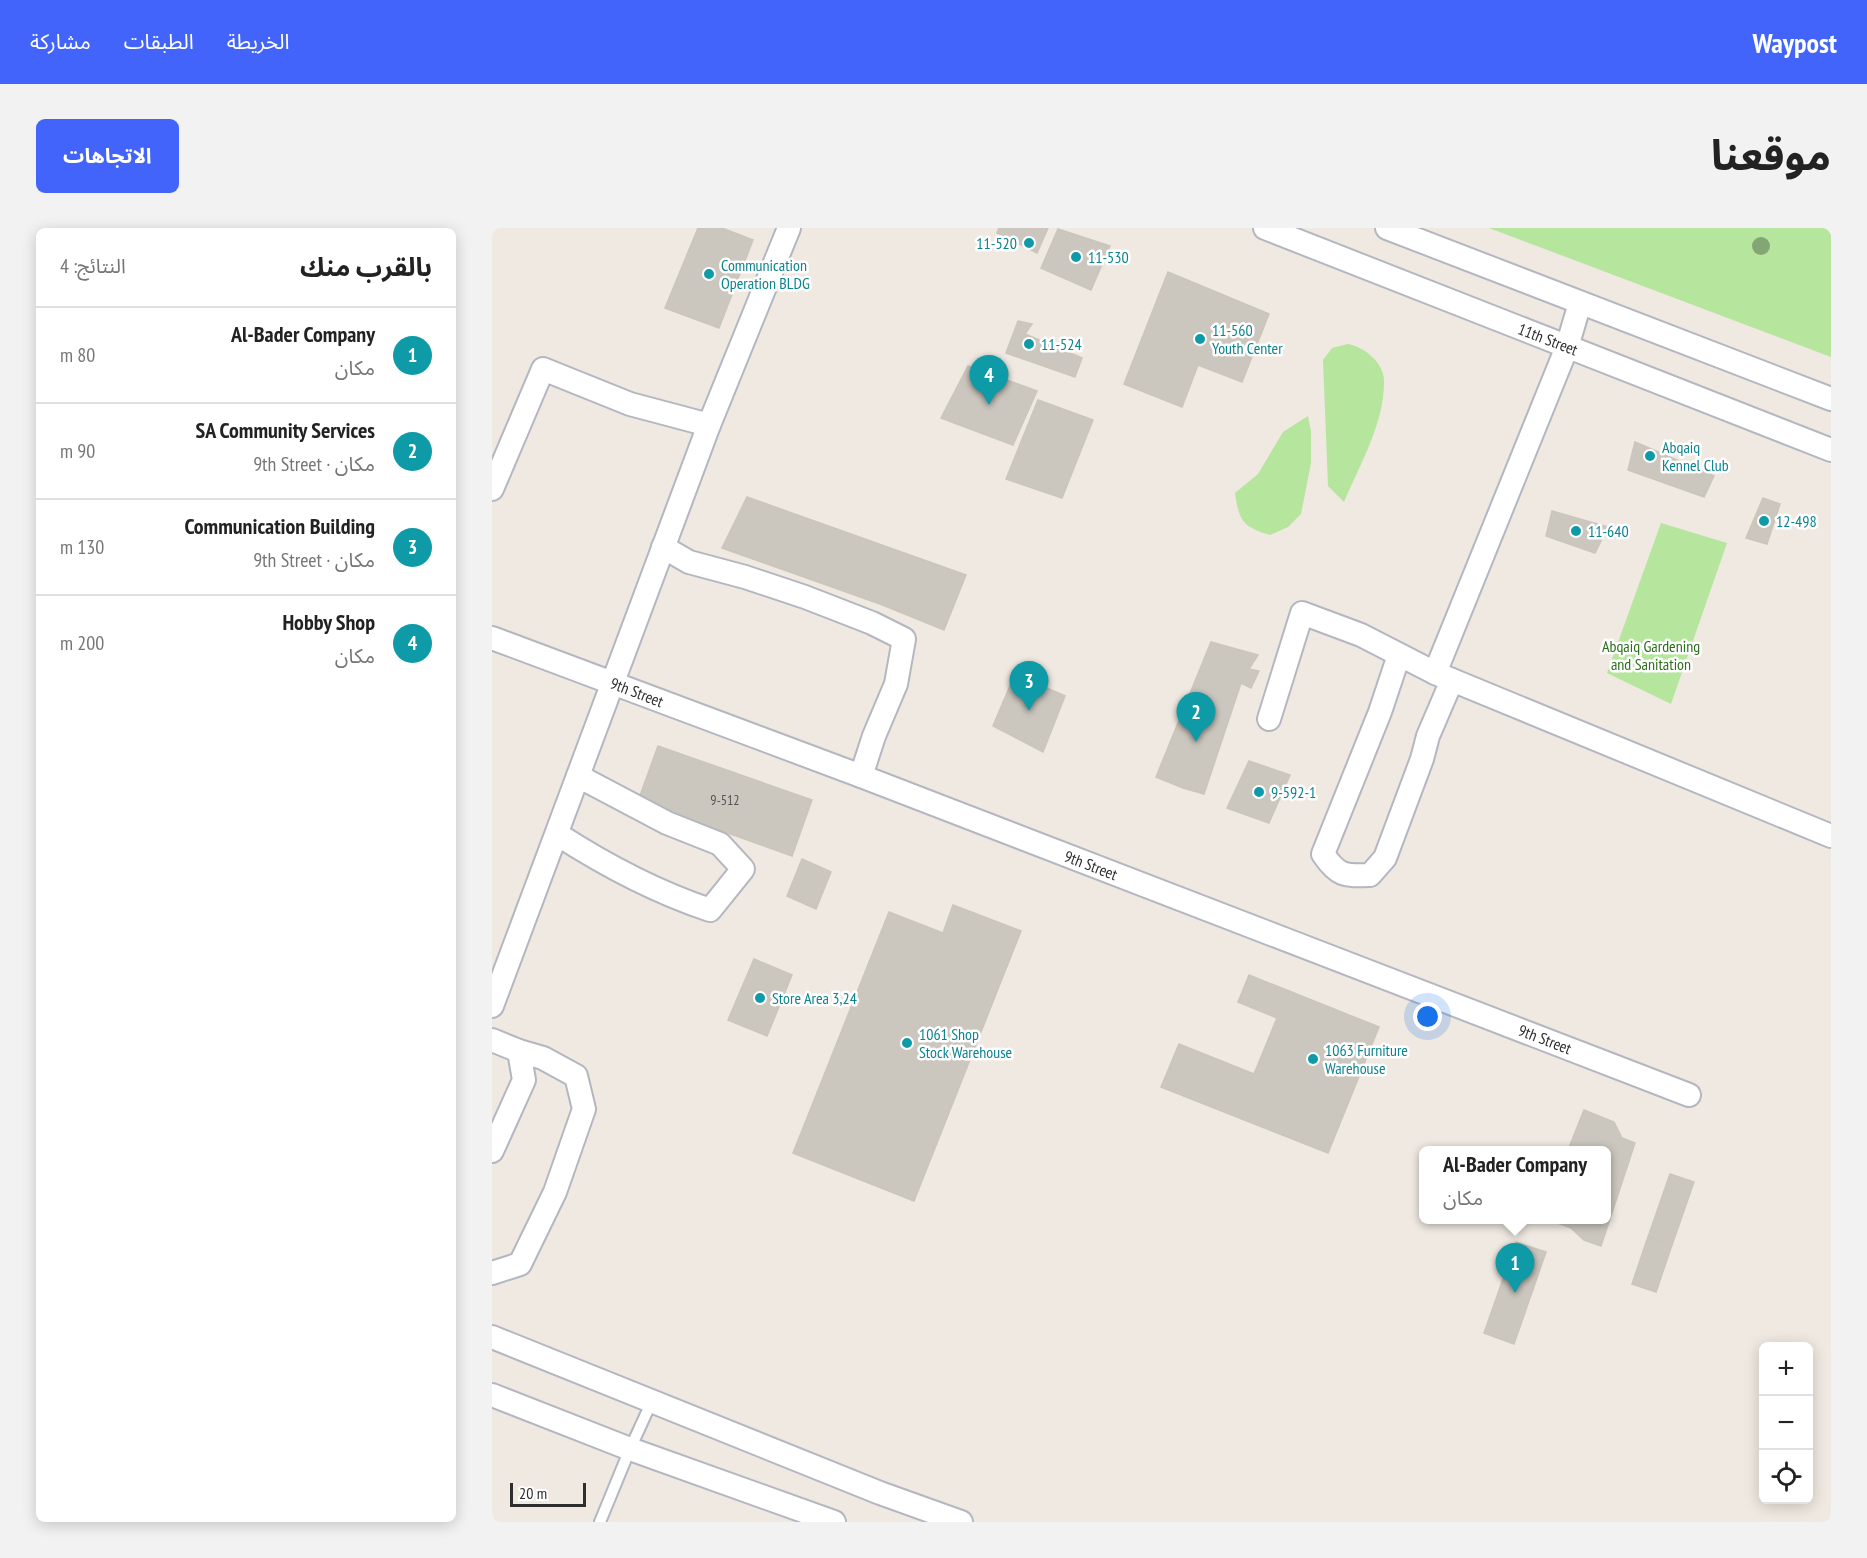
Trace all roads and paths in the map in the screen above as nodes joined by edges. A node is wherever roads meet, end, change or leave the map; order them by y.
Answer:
1 (789, 228) edge
2 (1265, 228) edge
3 (1387, 228) edge
4 (1580, 303) junction
5 (1567, 347) junction
6 (1831, 399) edge
7 (709, 425) junction
8 (1831, 450) edge
9 (492, 489) edge
10 (663, 547) junction
11 (492, 638) edge
12 (1399, 655) junction
13 (1444, 677) junction
14 (613, 683) junction
15 (1269, 719) dead end
16 (578, 776) junction
17 (861, 776) junction
18 (557, 834) junction
19 (1831, 836) edge
20 (492, 1006) edge
21 (492, 1040) edge
22 (519, 1051) junction
23 (1689, 1095) dead end
24 (492, 1151) edge
25 (492, 1273) edge
26 (492, 1337) edge
27 (492, 1395) edge
28 (652, 1401) junction
29 (630, 1449) junction
30 (600, 1522) edge
31 (834, 1522) edge
32 (961, 1522) edge

1 - 7 street
2 - 5 street, 11th Street
3 - 4 street
4 - 5 street
4 - 6 street
5 - 8 street, 11th Street
5 - 13 street
7 - 9 street
7 - 10 street
10 - 14 street
10 - 17 street
11 - 14 street, 9th Street
12 - 13 street
12 - 13 street
12 - 15 street
13 - 19 street
14 - 16 street
14 - 17 street, 9th Street
16 - 18 street
16 - 18 street
17 - 23 street, 9th Street
18 - 20 street
21 - 22 street
22 - 24 street
22 - 25 street
26 - 28 street
27 - 29 street
28 - 29 lane
28 - 32 street
29 - 30 lane
29 - 31 street

